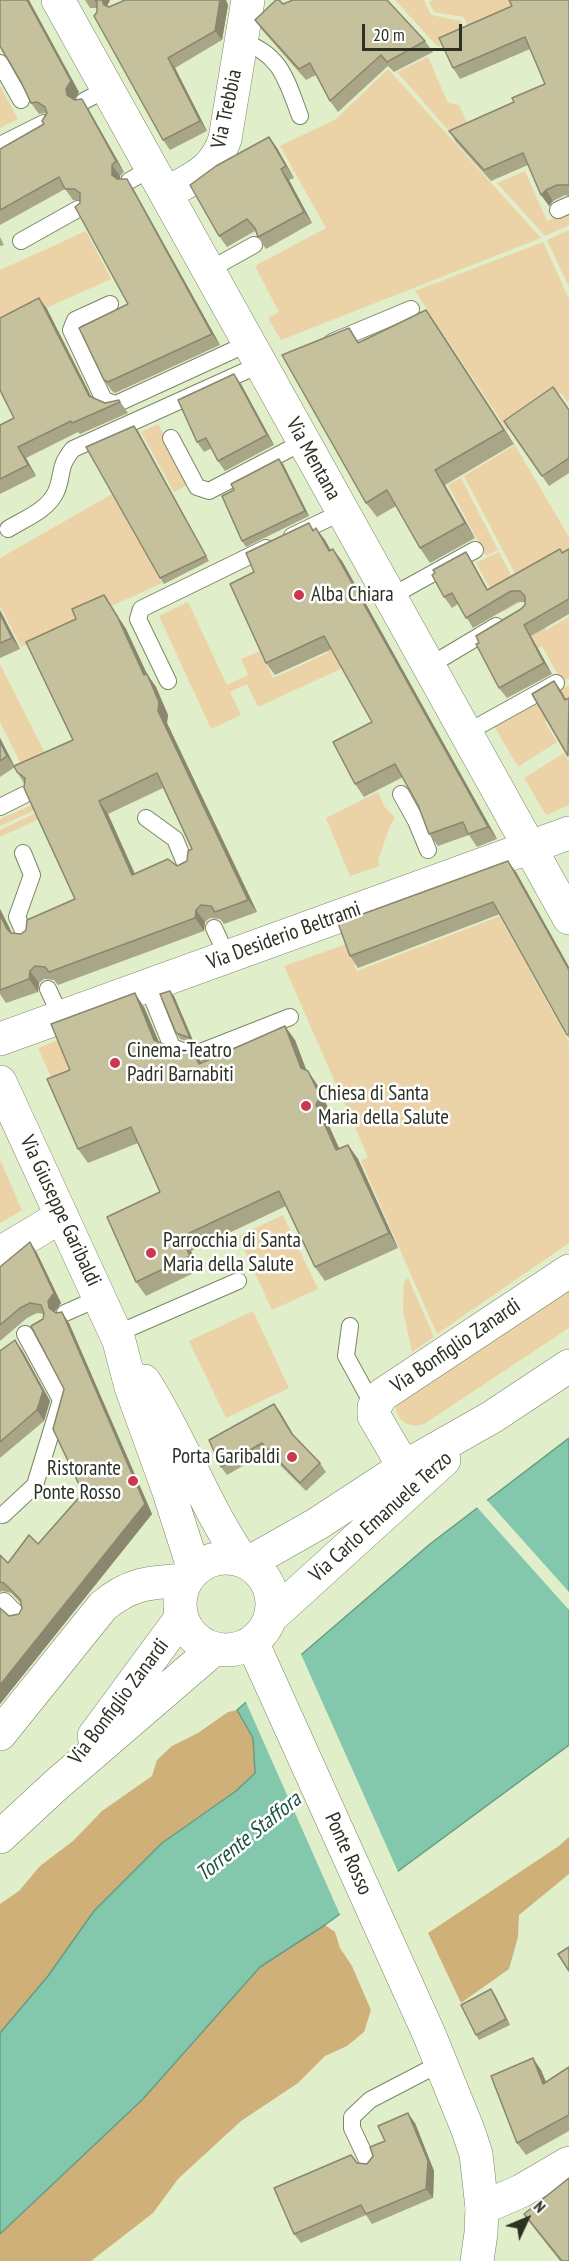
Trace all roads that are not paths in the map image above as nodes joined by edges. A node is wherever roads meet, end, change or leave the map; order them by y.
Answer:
1 (58, 0) edge
2 (248, 0) edge
3 (241, 41) junction
4 (0, 63) edge
5 (21, 100) edge
6 (300, 116) dead end
7 (44, 123) edge
8 (0, 145) edge
9 (150, 180) junction
10 (78, 209) edge
11 (21, 241) dead end
12 (254, 245) edge
13 (209, 270) junction
14 (110, 304) dead end
15 (411, 309) dead end
16 (316, 349) edge
17 (262, 361) junction
18 (171, 438) dead end
19 (303, 442) junction
20 (342, 512) junction
21 (8, 529) dead end
22 (475, 550) dead end
23 (390, 597) junction
24 (513, 616) edge
25 (429, 666) junction
26 (168, 681) dead end
27 (556, 683) edge
28 (466, 733) junction
29 (401, 794) edge
30 (24, 795) edge
31 (0, 807) edge
32 (146, 818) dead end
33 (569, 833) edge
34 (530, 848) junction
35 (428, 850) edge
36 (23, 853) dead end
37 (188, 868) edge
38 (569, 918) edge
39 (26, 937) edge
40 (147, 985) junction
41 (290, 1017) dead end
42 (0, 1039) edge
43 (0, 1082) edge
44 (62, 1216) junction
45 (0, 1253) edge
46 (569, 1271) edge
47 (238, 1281) dead end
48 (99, 1298) junction
49 (65, 1313) edge
50 (41, 1323) edge
51 (350, 1326) dead end
52 (25, 1334) junction
53 (117, 1338) junction
54 (8, 1348) edge
55 (569, 1366) edge
56 (374, 1407) junction
57 (492, 1417) junction
58 (404, 1467) junction
59 (3, 1515) dead end
60 (239, 1554) junction
61 (190, 1575) junction
62 (4, 1601) edge
63 (19, 1616) edge
64 (181, 1618) junction
65 (261, 1641) junction
66 (214, 1649) junction
67 (0, 1734) edge
68 (56, 1785) junction
69 (0, 1837) edge
70 (441, 2063) junction
71 (569, 2163) edge
72 (369, 2164) edge
73 (482, 2208) junction
74 (477, 2261) edge

1 - 9 street, Via Mentana
2 - 3 street, Via Trebbia
3 - 6 lane
3 - 9 street, Via Trebbia
4 - 5 lane
7 - 8 lane
9 - 13 street, Via Mentana
10 - 11 lane
12 - 13 lane
13 - 17 street, Via Mentana
14 - 17 lane
15 - 16 lane
17 - 19 street, Via Mentana
17 - 21 lane
18 - 19 lane
19 - 20 street, Via Mentana
20 - 23 street, Via Mentana
20 - 26 lane
22 - 23 lane
23 - 25 street, Via Mentana
24 - 25 lane
25 - 28 street, Via Mentana
27 - 28 lane
28 - 34 street, Via Mentana
29 - 35 lane
30 - 31 lane
32 - 37 lane
33 - 34 street, Via Desiderio Beltrami
34 - 38 street, Via Mentana
34 - 40 street, Via Desiderio Beltrami
36 - 39 lane
40 - 41 lane
40 - 42 street, Via Desiderio Beltrami
43 - 44 street, Via Giuseppe Garibaldi
44 - 45 street
44 - 48 street, Via Giuseppe Garibaldi
46 - 56 street, Via Bonfiglio Zanardi
47 - 53 lane
48 - 49 lane
48 - 53 street, Via Giuseppe Garibaldi
50 - 52 lane
51 - 56 lane
52 - 54 lane
52 - 59 lane
53 - 60 street, Via Giuseppe Garibaldi
53 - 61 street, Via Giuseppe Garibaldi
55 - 57 street, Via Carlo Emanuele Terzo
56 - 58 street, Via Bonfiglio Zanardi
57 - 58 street, Via Carlo Emanuele Terzo
57 - 65 street, Via Carlo Emanuele Terzo
58 - 60 street, Via Carlo Emanuele Terzo
60 - 61 street
60 - 65 street
61 - 64 street
61 - 67 street
62 - 63 lane
64 - 66 street
64 - 68 street, Via Bonfiglio Zanardi
65 - 66 street
65 - 70 street, Ponte Rosso
66 - 68 street, Via Bonfiglio Zanardi
68 - 69 street, Via Bonfiglio Zanardi
70 - 72 lane
70 - 73 street, Ponte Rosso
71 - 73 street
73 - 74 street, Ponte Rosso

